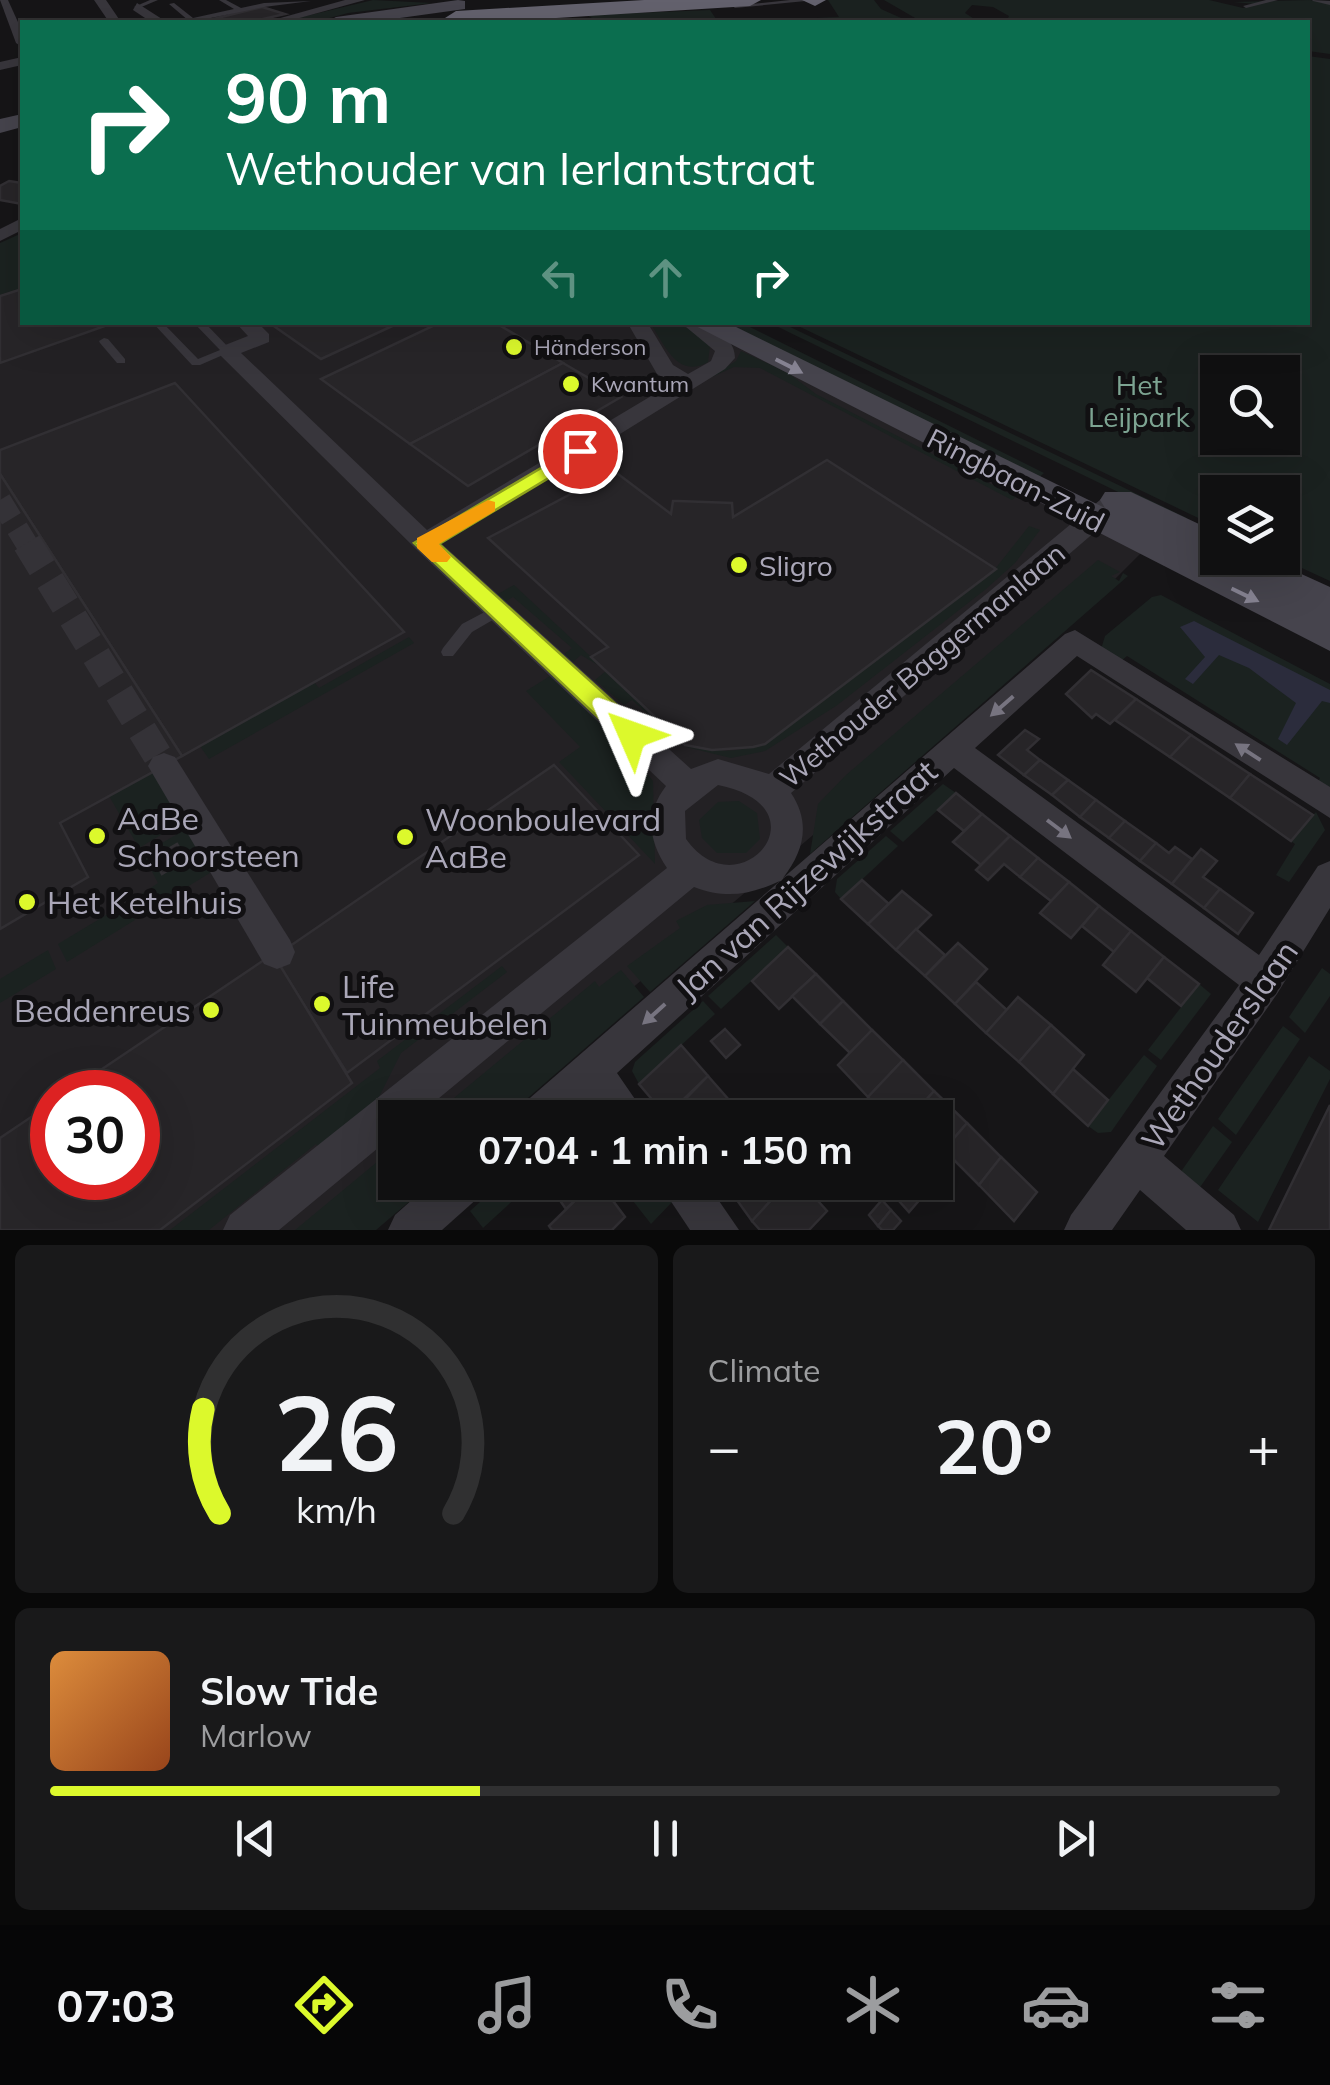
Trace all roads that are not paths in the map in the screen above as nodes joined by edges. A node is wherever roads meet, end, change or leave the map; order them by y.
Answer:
1 (2, 0) edge
2 (155, 0) edge
3 (222, 0) edge
4 (256, 0) edge
5 (307, 0) edge
6 (359, 0) edge
7 (565, 0) edge
8 (750, 0) edge
9 (814, 0) edge
10 (1275, 0) edge
11 (1315, 0) edge
12 (1330, 3) edge
13 (172, 4) dead end
14 (714, 4) edge
15 (264, 5) junction
16 (1246, 6) dead end
17 (137, 8) joint
18 (455, 9) edge
19 (240, 10) junction
20 (332, 16) edge
21 (155, 20) edge
22 (192, 20) edge
23 (197, 20) edge
24 (292, 20) edge
25 (426, 20) edge
26 (20, 39) edge
27 (19, 215) edge
28 (0, 236) edge
29 (159, 325) edge
30 (201, 325) edge
31 (248, 325) edge
32 (639, 325) edge
33 (695, 325) edge
34 (708, 325) edge
35 (764, 325) edge
36 (104, 341) dead end
37 (227, 350) junction
38 (121, 360) dead end
39 (687, 382) junction
40 (1106, 510) junction
41 (425, 543) junction
42 (1200, 543) edge
43 (1269, 575) edge
44 (1330, 604) edge
45 (498, 610) junction
46 (1330, 636) edge
47 (448, 652) dead end
48 (952, 750) junction
49 (164, 766) tunnel mouth
50 (686, 784) junction
51 (772, 790) junction
52 (1330, 804) edge
53 (692, 869) junction
54 (1330, 876) edge
55 (277, 952) dead end
56 (1264, 981) junction
57 (590, 1070) junction
58 (557, 1100) edge
59 (614, 1100) edge
60 (1138, 1161) junction
61 (444, 1200) edge
62 (694, 1200) edge
63 (245, 1230) edge
64 (410, 1230) edge
65 (717, 1230) edge
66 (1086, 1230) edge
67 (1219, 1230) edge

1 - 26 street
2 - 17 lane
3 - 19 lane
4 - 15 lane
5 - 15 lane
5 - 20 street
6 - 20 street
7 - 18 highway
8 - 14 highway
9 - 14 lane
10 - 16 lane
11 - 12 lane
13 - 22 lane
14 - 18 highway
15 - 19 lane
17 - 21 street
18 - 20 main road
18 - 25 main road
19 - 23 lane
20 - 24 street
27 - 28 street
29 - 37 lane
30 - 37 lane
31 - 37 street
32 - 39 street
33 - 39 street
34 -> 40 main road, Ringbaan-Zuid
35 - 40 main road, Ringbaan-Zuid
36 - 38 lane
37 - 41 street
39 - 41 street
40 - 42 main road, Ringbaan-Zuid
40 -> 46 main road, Ringbaan-Zuid
40 - 51 street, Wethouder Baggermanlaan
41 - 45 street
43 - 44 main road
45 - 47 lane
45 - 50 street
52 -> 48 street, Jan van Rijzewijkstraat
48 -> 56 street
48 -> 57 street, Jan van Rijzewijkstraat
49 - 55 street
50 - 51 street
50 - 53 street
51 - 53 street
53 - 63 street
54 - 56 street, Wethouderslaan
56 - 60 street, Wethouderslaan
57 - 58 street, Jan van Rijzewijkstraat
57 - 59 street
60 - 66 street, Wethouderslaan
60 - 67 street, Wethouderslaan
61 - 64 street
62 - 65 street

